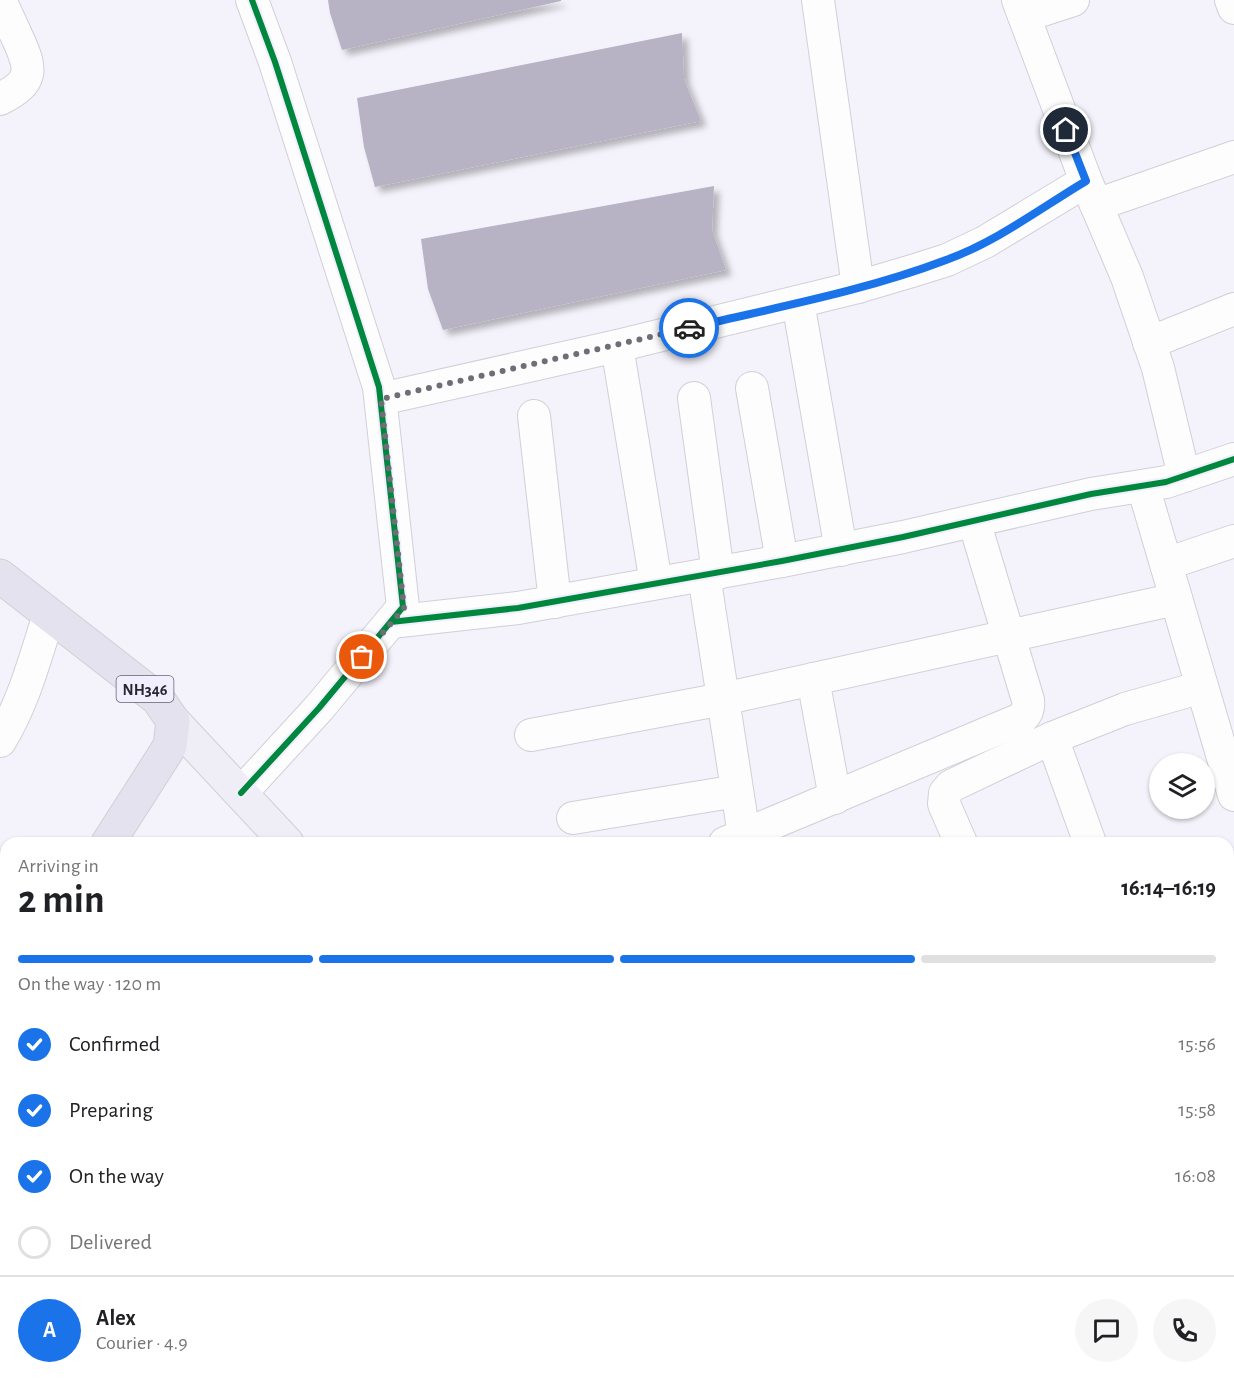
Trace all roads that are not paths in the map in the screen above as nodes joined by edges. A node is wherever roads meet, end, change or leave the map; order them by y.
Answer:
1 (0, 0) edge
2 (252, 0) edge
3 (818, 0) edge
4 (1073, 0) edge
5 (1231, 0) edge
6 (1021, 8) edge
7 (1234, 8) edge
8 (0, 99) edge
9 (1234, 156) edge
10 (1091, 193) junction
11 (858, 287) junction
12 (798, 302) junction
13 (1234, 309) edge
14 (1149, 343) junction
15 (617, 346) junction
16 (752, 388) dead end
17 (694, 398) dead end
18 (381, 399) junction
19 (534, 416) dead end
20 (1234, 459) edge
21 (1184, 476) junction
22 (1143, 486) junction
23 (974, 521) junction
24 (1234, 542) edge
25 (841, 550) junction
26 (782, 561) junction
27 (1166, 564) junction
28 (711, 574) junction
29 (0, 576) edge
30 (656, 584) junction
31 (1176, 599) junction
32 (555, 602) junction
33 (49, 615) junction
34 (391, 622) junction
35 (1009, 637) junction
36 (813, 679) junction
37 (1202, 687) junction
38 (723, 699) junction
39 (173, 721) junction
40 (1224, 724) edge
41 (531, 735) dead end
42 (1052, 738) junction
43 (0, 741) edge
44 (737, 791) junction
45 (241, 793) junction
46 (1234, 795) edge
47 (835, 798) junction
48 (573, 818) dead end
49 (112, 837) edge
50 (281, 837) edge
51 (734, 837) edge
52 (739, 837) edge
53 (958, 837) edge
54 (1088, 837) edge

1 - 8 street
2 - 18 street
3 - 11 street
4 - 6 street
5 - 7 street
6 - 10 street
9 - 10 street
10 - 11 street
10 - 14 street
11 - 12 street
12 - 15 street
12 - 25 street
13 - 14 street
14 - 21 street
15 - 18 street
15 - 30 street
16 - 26 street
17 - 28 street
18 - 34 street
19 - 32 street
20 - 21 street
21 - 22 street
22 - 23 street
22 - 27 street
23 - 25 street
23 - 35 street
24 - 27 street
25 - 26 street
26 - 28 street
27 - 31 street
28 - 30 street
28 - 38 street
29 - 33 highway, NH346
30 - 32 street
31 - 35 street
31 - 37 street
32 - 34 street
33 - 39 highway, NH346
33 - 43 street
34 - 45 street
35 - 36 street
35 - 47 street
36 - 38 street
36 - 47 street
37 - 40 street
37 - 42 street
38 - 41 street
38 - 44 street
39 - 45 main road
39 - 49 highway, NH346
40 - 46 street
42 - 53 street
42 - 54 street
44 - 48 street
44 - 51 street
45 - 50 main road
47 - 52 street

